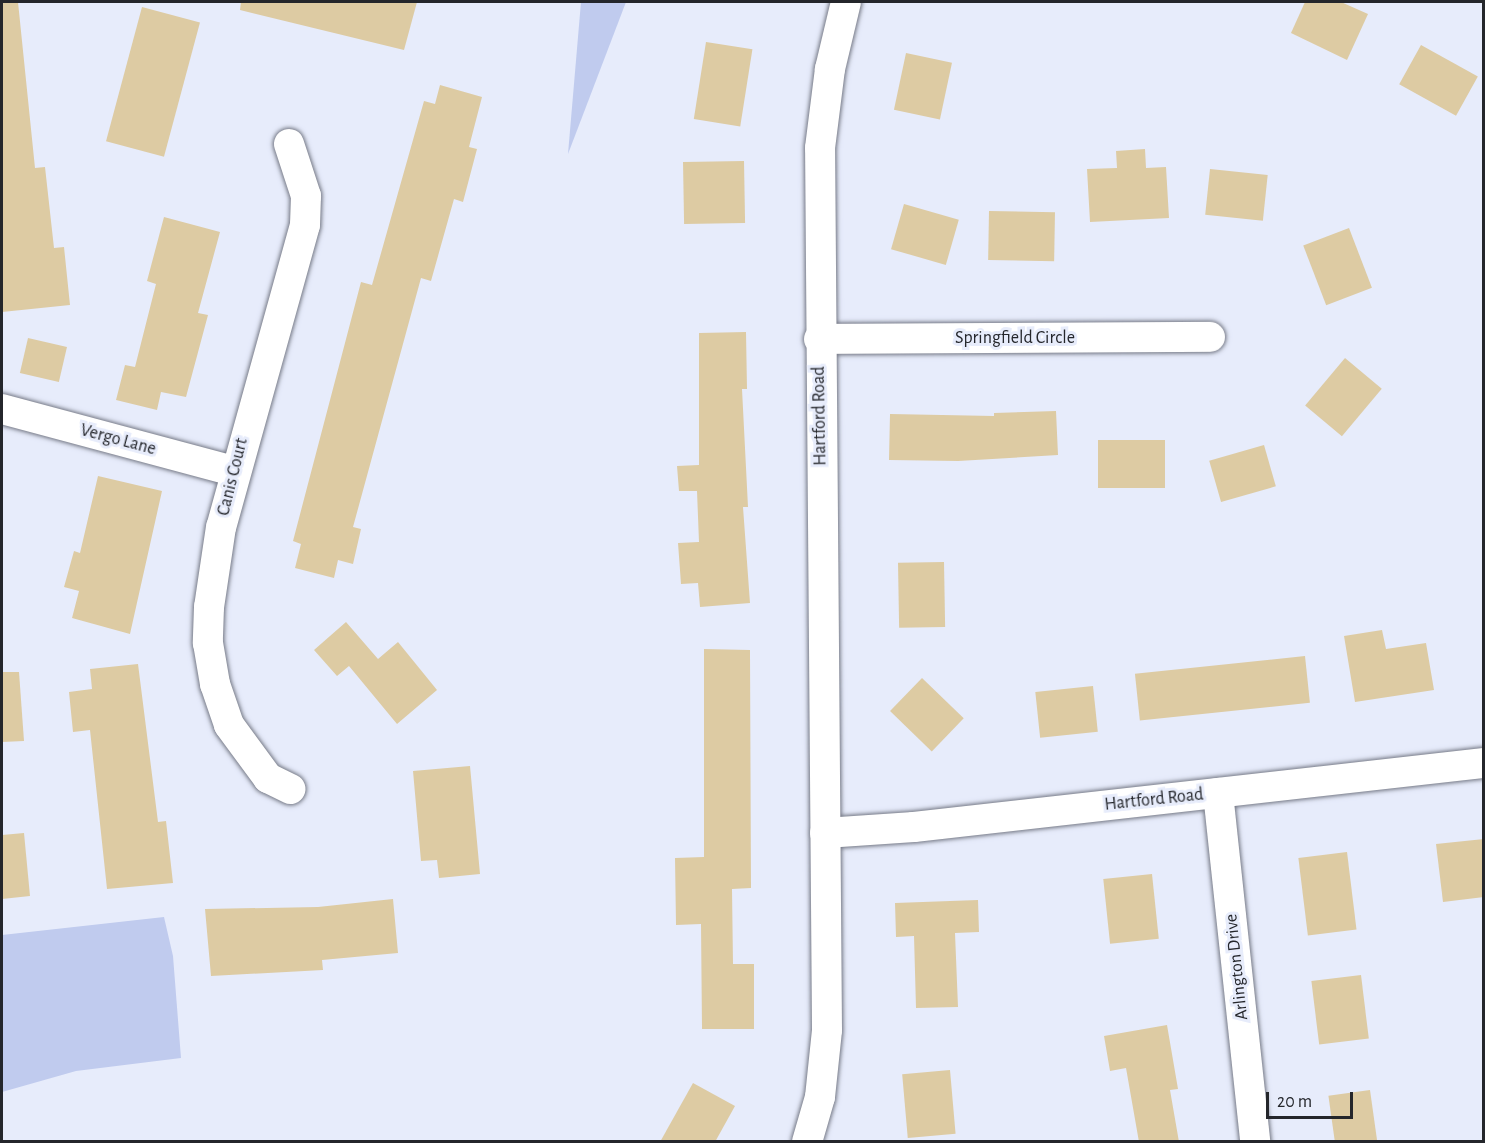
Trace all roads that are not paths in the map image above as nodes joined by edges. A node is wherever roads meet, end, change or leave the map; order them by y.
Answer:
1 (846, 2) edge
2 (289, 144) dead end
3 (1210, 337) dead end
4 (819, 339) junction
5 (2, 409) edge
6 (234, 471) junction
7 (1484, 763) edge
8 (291, 789) dead end
9 (1218, 793) junction
10 (825, 833) junction
11 (807, 1142) edge
12 (1255, 1142) edge

1 - 4 street, Hartford Road
2 - 6 street, Canis Court
3 - 4 street, Springfield Circle
4 - 10 street, Hartford Road
5 - 6 street, Vergo Lane
6 - 8 street, Canis Court
7 - 9 street, Hartford Road
9 - 10 street, Hartford Road
9 - 12 street, Arlington Drive
10 - 11 street, Hartford Road

